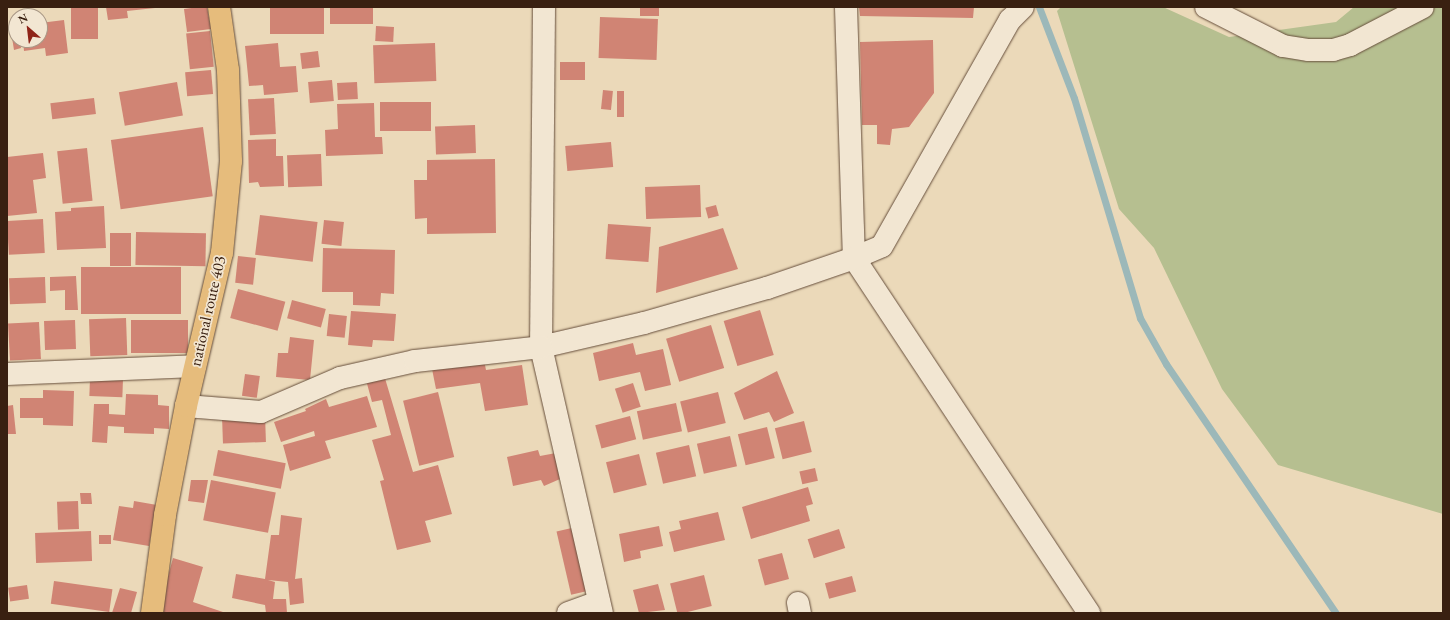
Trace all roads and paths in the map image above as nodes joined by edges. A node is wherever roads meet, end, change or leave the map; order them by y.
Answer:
1 (219, 7) edge
2 (544, 7) edge
3 (846, 7) edge
4 (1206, 7) edge
5 (1423, 7) edge
6 (1014, 11) edge
7 (854, 258) junction
8 (541, 347) junction
9 (195, 366) junction
10 (7, 374) edge
11 (186, 406) junction
12 (601, 607) edge
13 (152, 613) edge
14 (568, 613) edge
15 (1089, 613) edge

1 - 9 highway, national route 403
2 - 8 street
3 - 7 street
4 - 5 street
6 - 7 street
7 - 8 street
7 - 15 street
8 - 11 street
8 - 12 street
9 - 10 street
9 - 11 highway, national route 403
11 - 13 highway, national route 403
12 - 14 street

